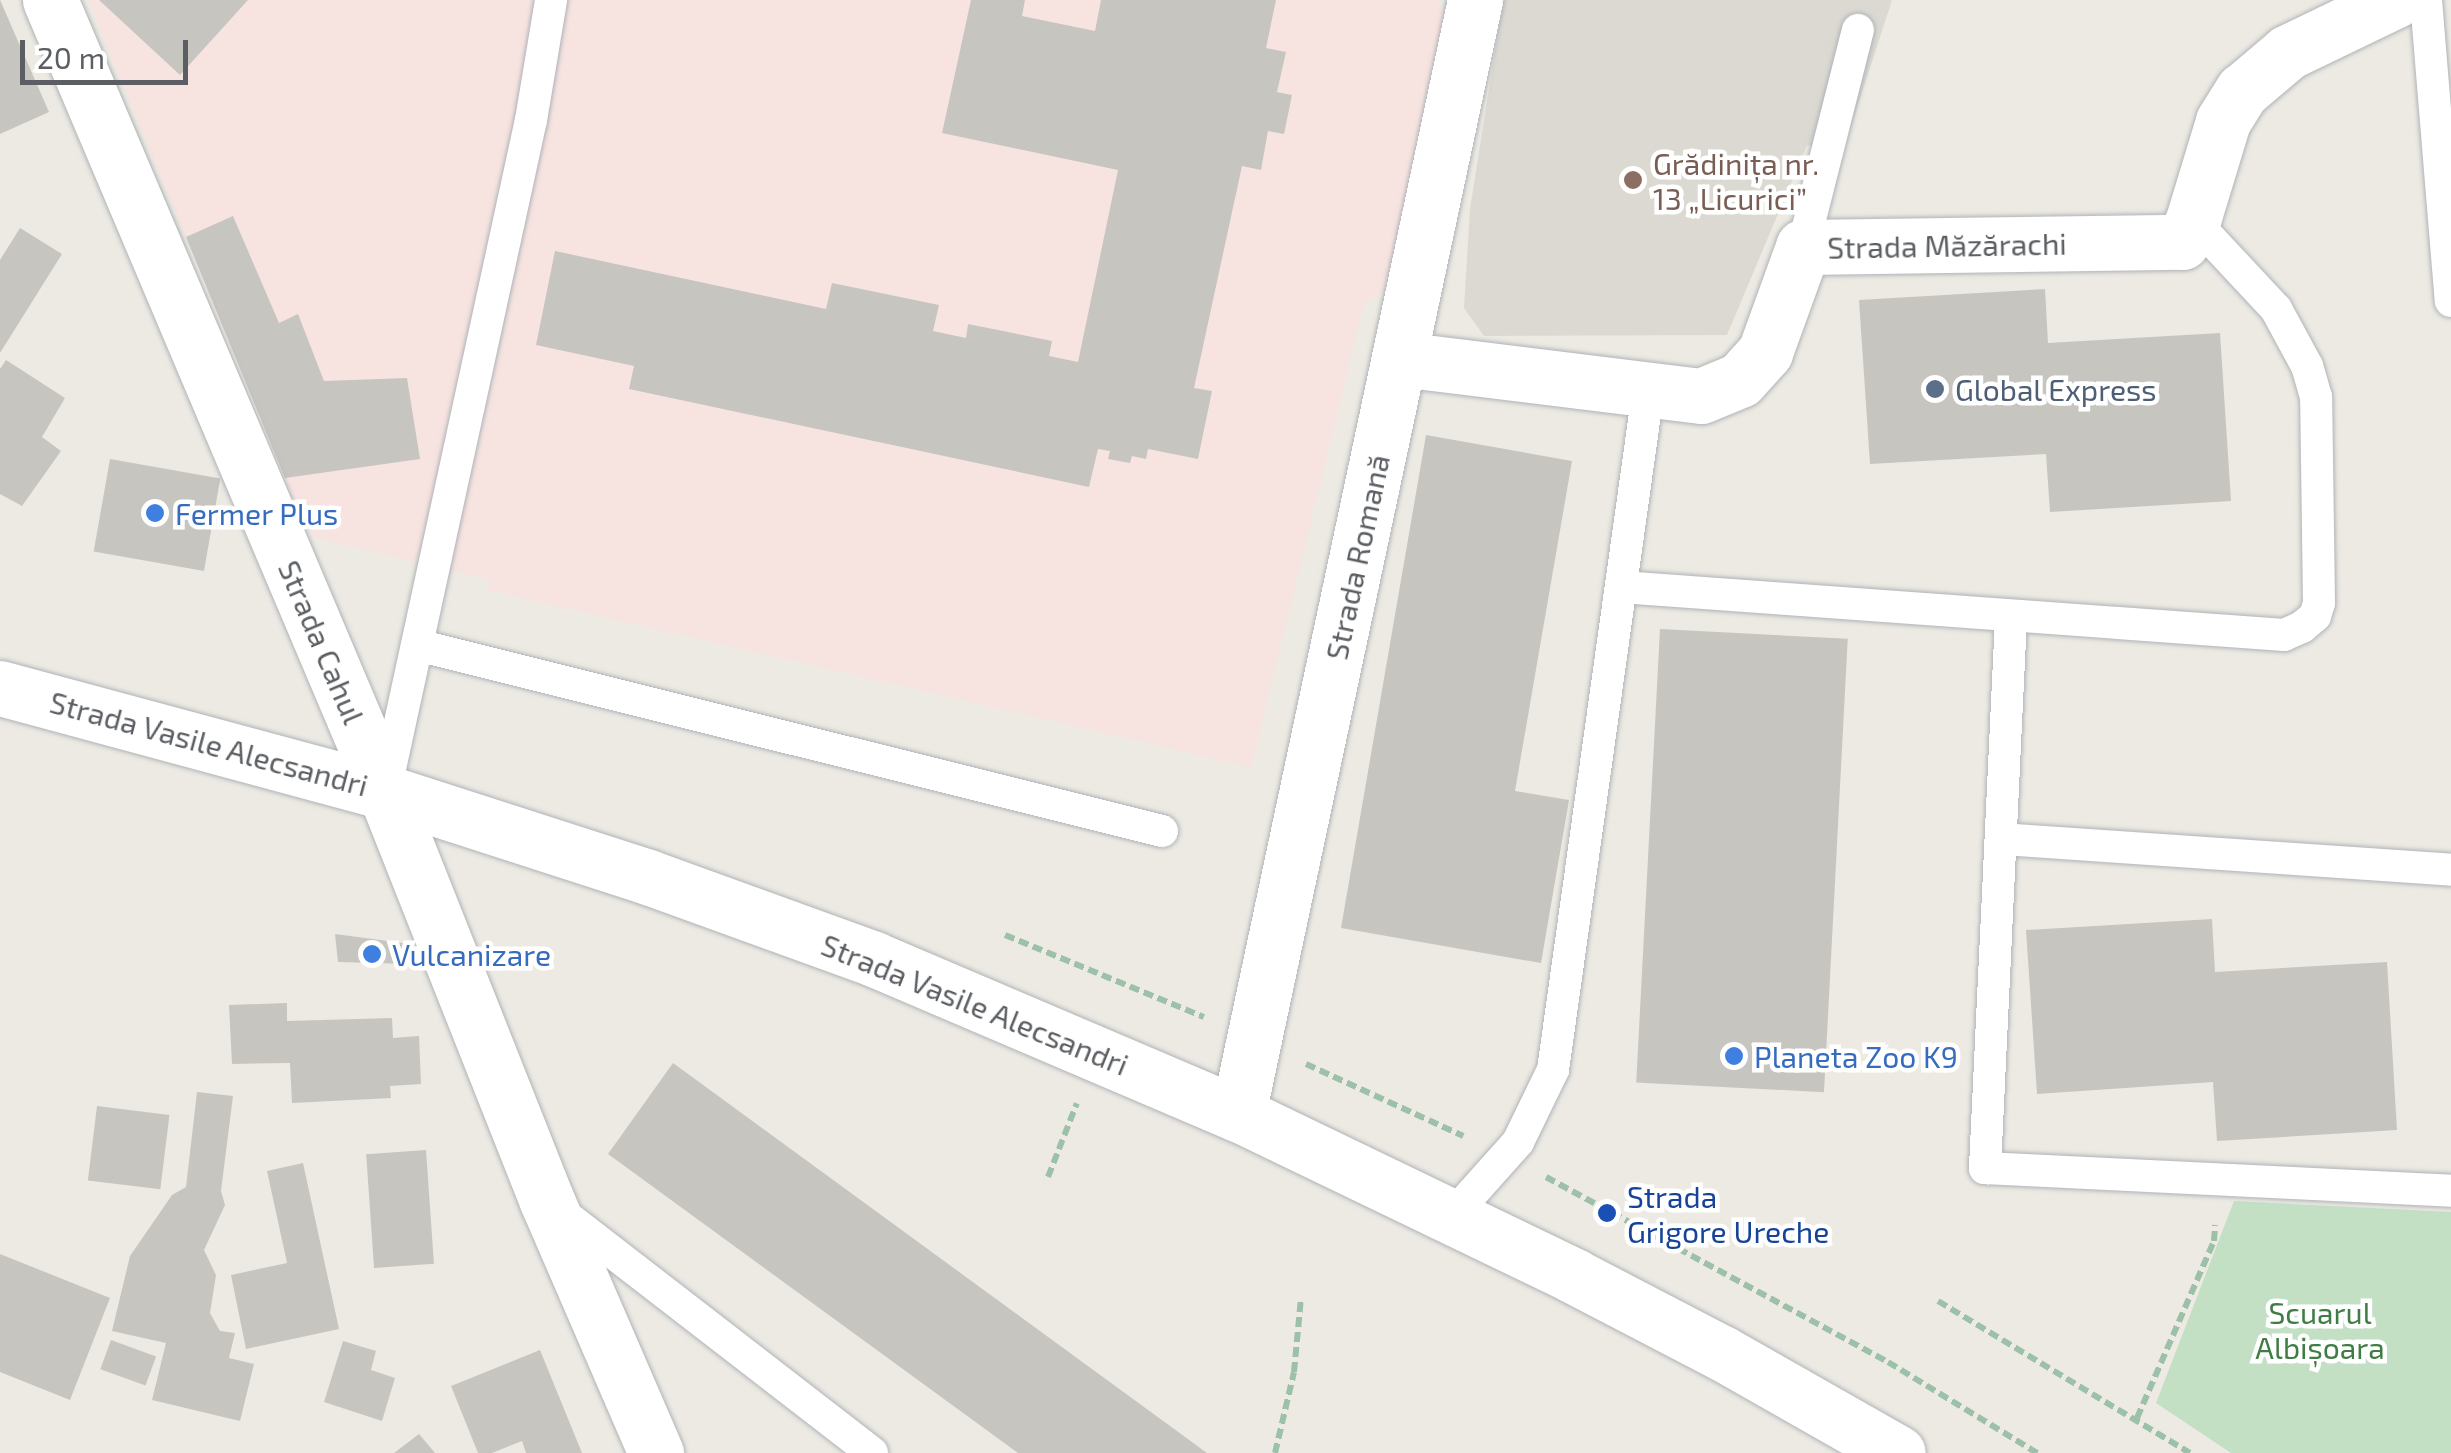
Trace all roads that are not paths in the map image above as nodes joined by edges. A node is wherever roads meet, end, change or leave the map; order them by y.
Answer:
1 (50, 0) edge
2 (550, 0) edge
3 (1475, 0) edge
4 (2396, 0) edge
5 (2426, 0) edge
6 (1858, 30) dead end
7 (2193, 220) junction
8 (1804, 247) junction
9 (2451, 301) edge
10 (1400, 359) junction
11 (1648, 392) junction
12 (1620, 587) junction
13 (2011, 618) junction
14 (417, 645) junction
15 (0, 688) edge
16 (385, 792) junction
17 (1162, 831) dead end
18 (2001, 839) junction
19 (2451, 870) edge
20 (1238, 1114) junction
21 (2451, 1191) edge
22 (547, 1201) junction
23 (1451, 1217) junction
24 (656, 1453) edge
25 (872, 1453) edge
26 (1898, 1453) edge

1 - 16 street, Strada Cahul
2 - 14 lane
3 - 10 street, Strada Romană
4 - 7 street
5 - 9 lane
6 - 8 lane
7 - 8 street, Strada Măzărachi
7 - 13 lane
8 - 11 street, Strada Măzărachi
10 - 11 street, Strada Măzărachi
10 - 20 street, Strada Romană
11 - 12 lane
12 - 13 lane
12 - 23 lane
13 - 18 lane
14 - 16 lane
14 - 17 lane
15 - 16 street, Strada Vasile Alecsandri
16 - 20 street, Strada Vasile Alecsandri
16 - 22 street, Strada Cahul
18 - 19 lane
18 - 21 lane
20 - 23 street, Strada Vasile Alecsandri
22 - 24 street, Strada Cahul
22 - 25 lane
23 - 26 street, Strada Vasile Alecsandri

